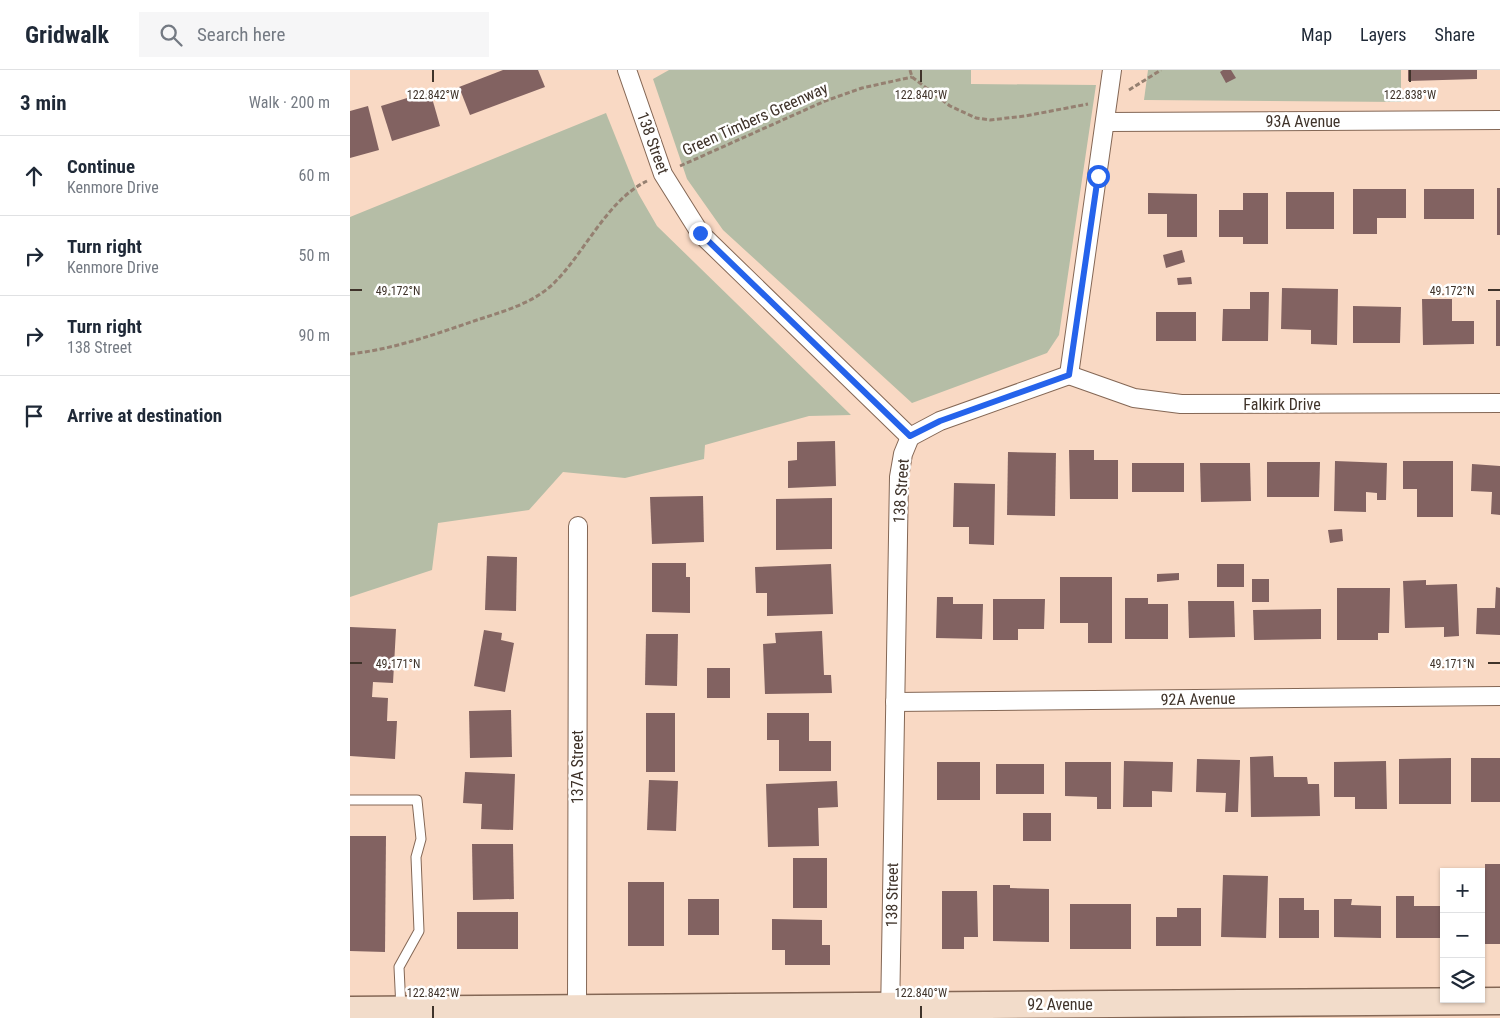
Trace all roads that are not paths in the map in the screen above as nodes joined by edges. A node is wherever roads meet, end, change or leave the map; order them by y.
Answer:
1 (627, 70) edge
2 (1112, 70) edge
3 (1500, 120) edge
4 (1106, 122) junction
5 (1069, 375) junction
6 (1500, 403) edge
7 (910, 436) junction
8 (578, 526) dead end
9 (1500, 696) edge
10 (895, 702) junction
11 (350, 800) edge
12 (1500, 1001) edge
13 (577, 1008) junction
14 (401, 1009) junction
15 (350, 1010) edge
16 (890, 1012) edge
17 (440, 1013) edge

1 - 7 street, 138 Street
2 - 4 street
3 - 4 street, 93A Avenue
4 - 5 street
5 - 6 street, Falkirk Drive
5 - 7 street
7 - 10 street, 138 Street
8 - 13 street, 137A Street
9 - 10 street, 92A Avenue
10 - 16 street, 138 Street
11 - 14 lane
12 - 16 main road, 92 Avenue
13 - 16 main road, 92 Avenue
13 - 17 main road, 92 Avenue
14 - 15 main road, 92 Avenue
14 - 17 main road, 92 Avenue

